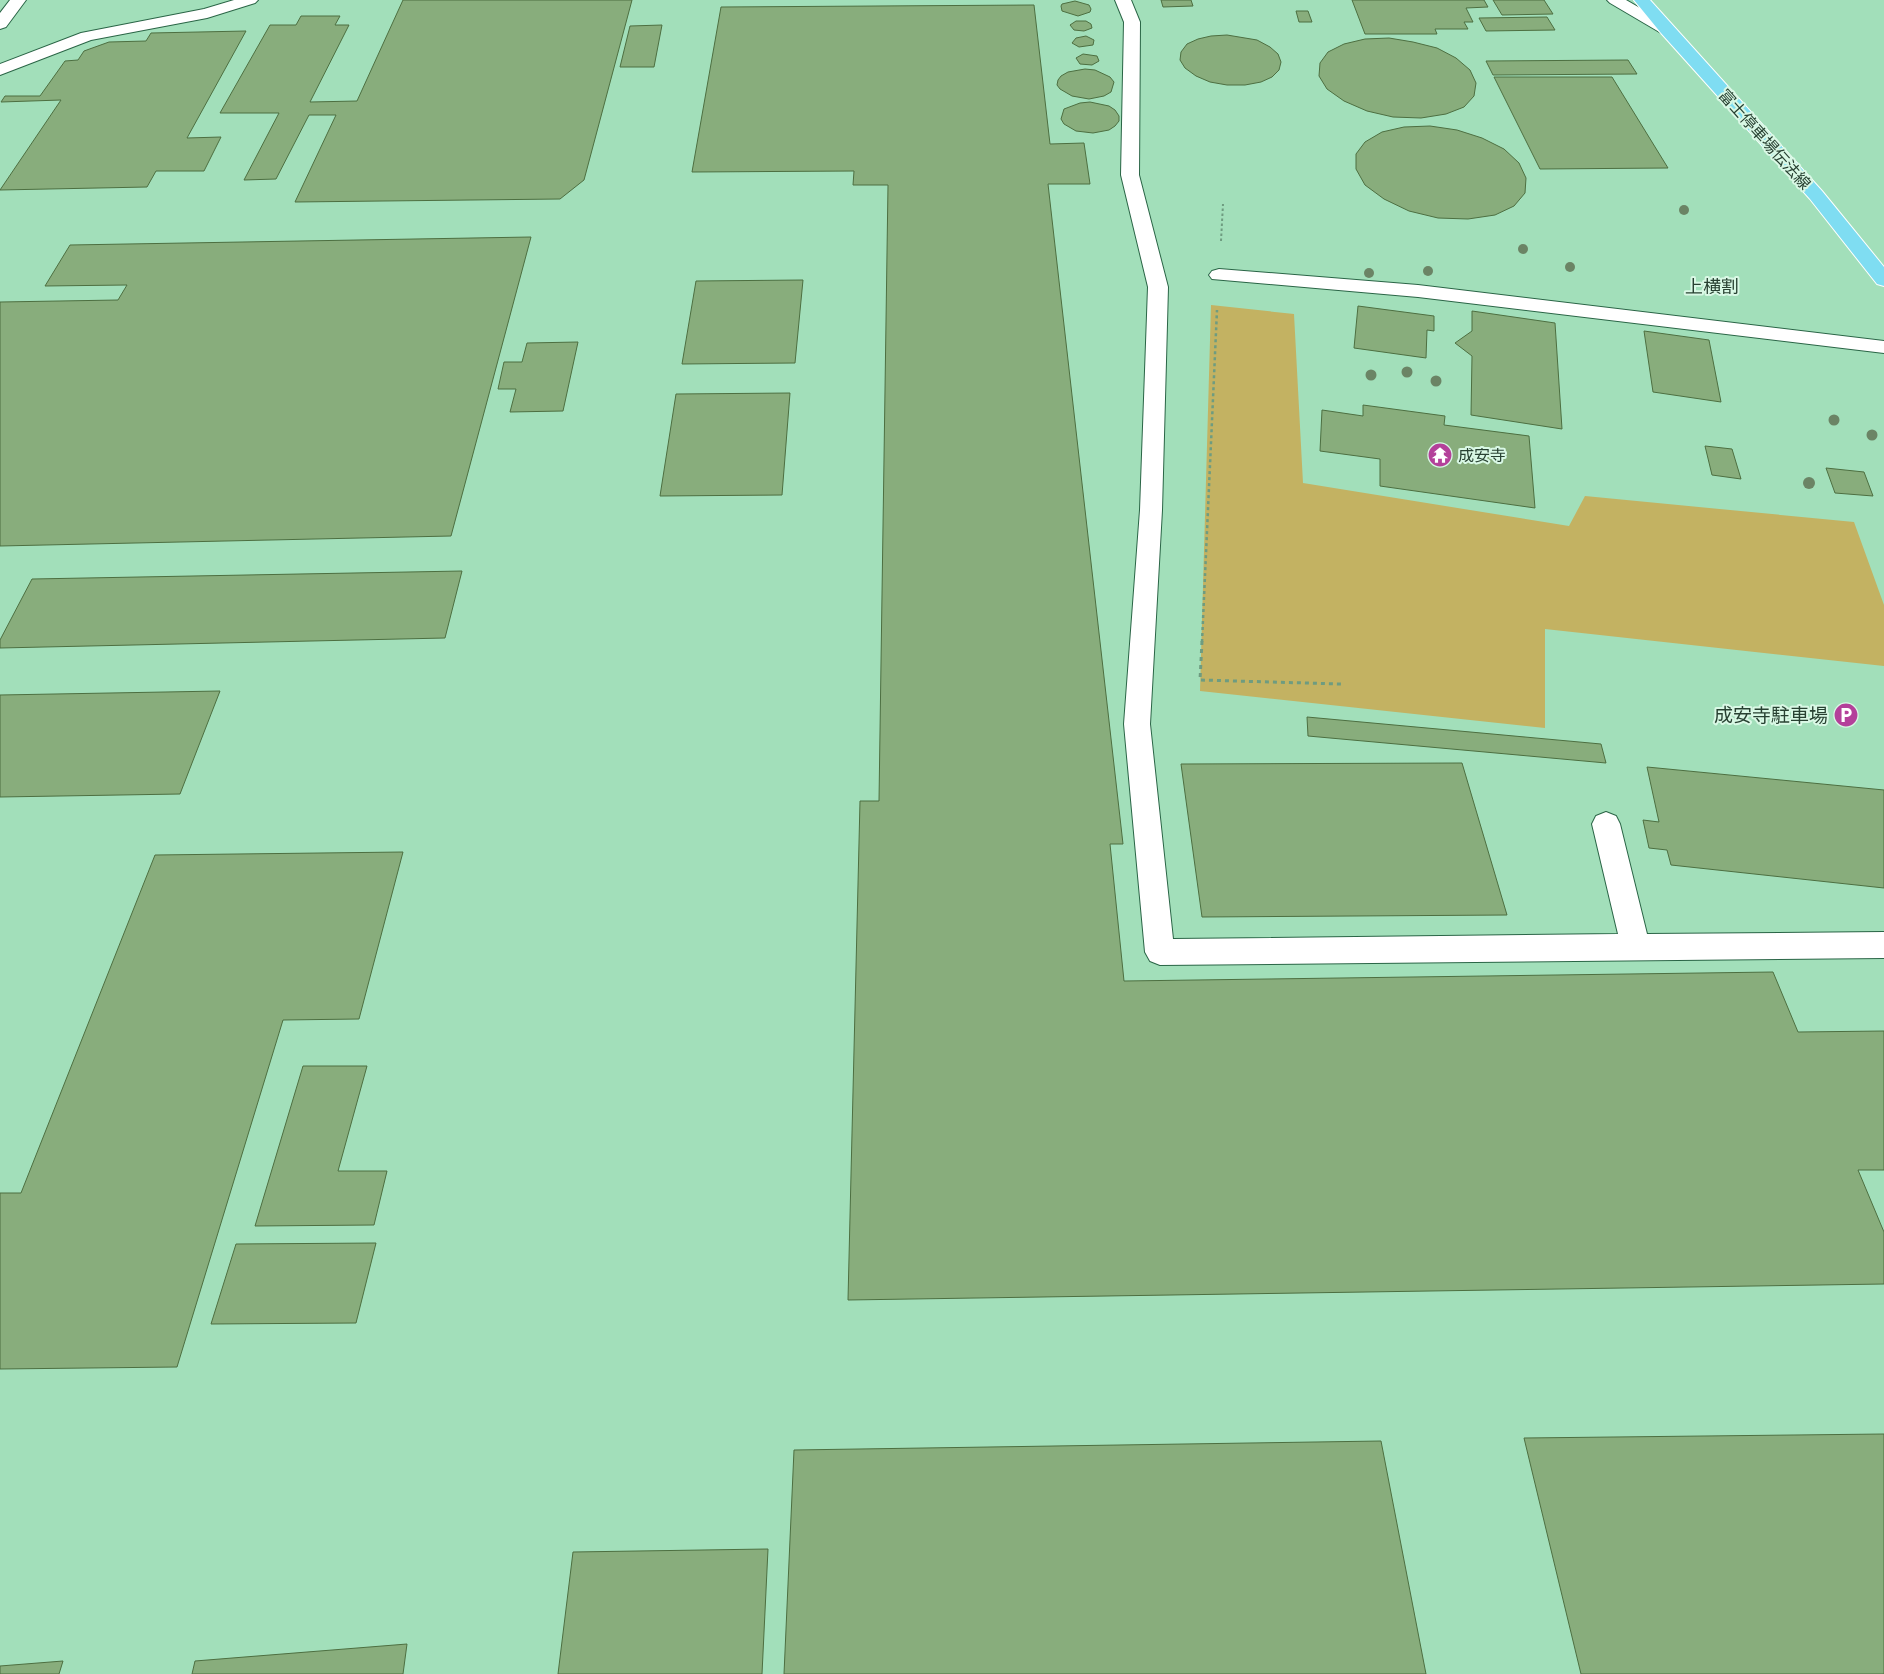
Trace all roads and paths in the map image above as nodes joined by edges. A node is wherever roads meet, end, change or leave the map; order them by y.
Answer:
1 (18, 0) edge
2 (250, 0) edge
3 (1123, 0) edge
4 (1615, 0) edge
5 (1642, 0) edge
6 (0, 24) edge
7 (1667, 30) junction
8 (0, 70) edge
9 (1219, 275) joint
10 (1884, 280) edge
11 (1884, 347) edge
12 (1341, 684) dead end
13 (1606, 824) dead end
14 (1884, 945) edge
15 (1636, 947) junction

1 - 6 street
2 - 8 street
3 - 15 street
4 - 7 street
5 - 7 main road, 富士停車場伝法線
7 - 10 main road, 富士停車場伝法線
9 - 11 street
9 - 12 path
13 - 15 street
14 - 15 street

